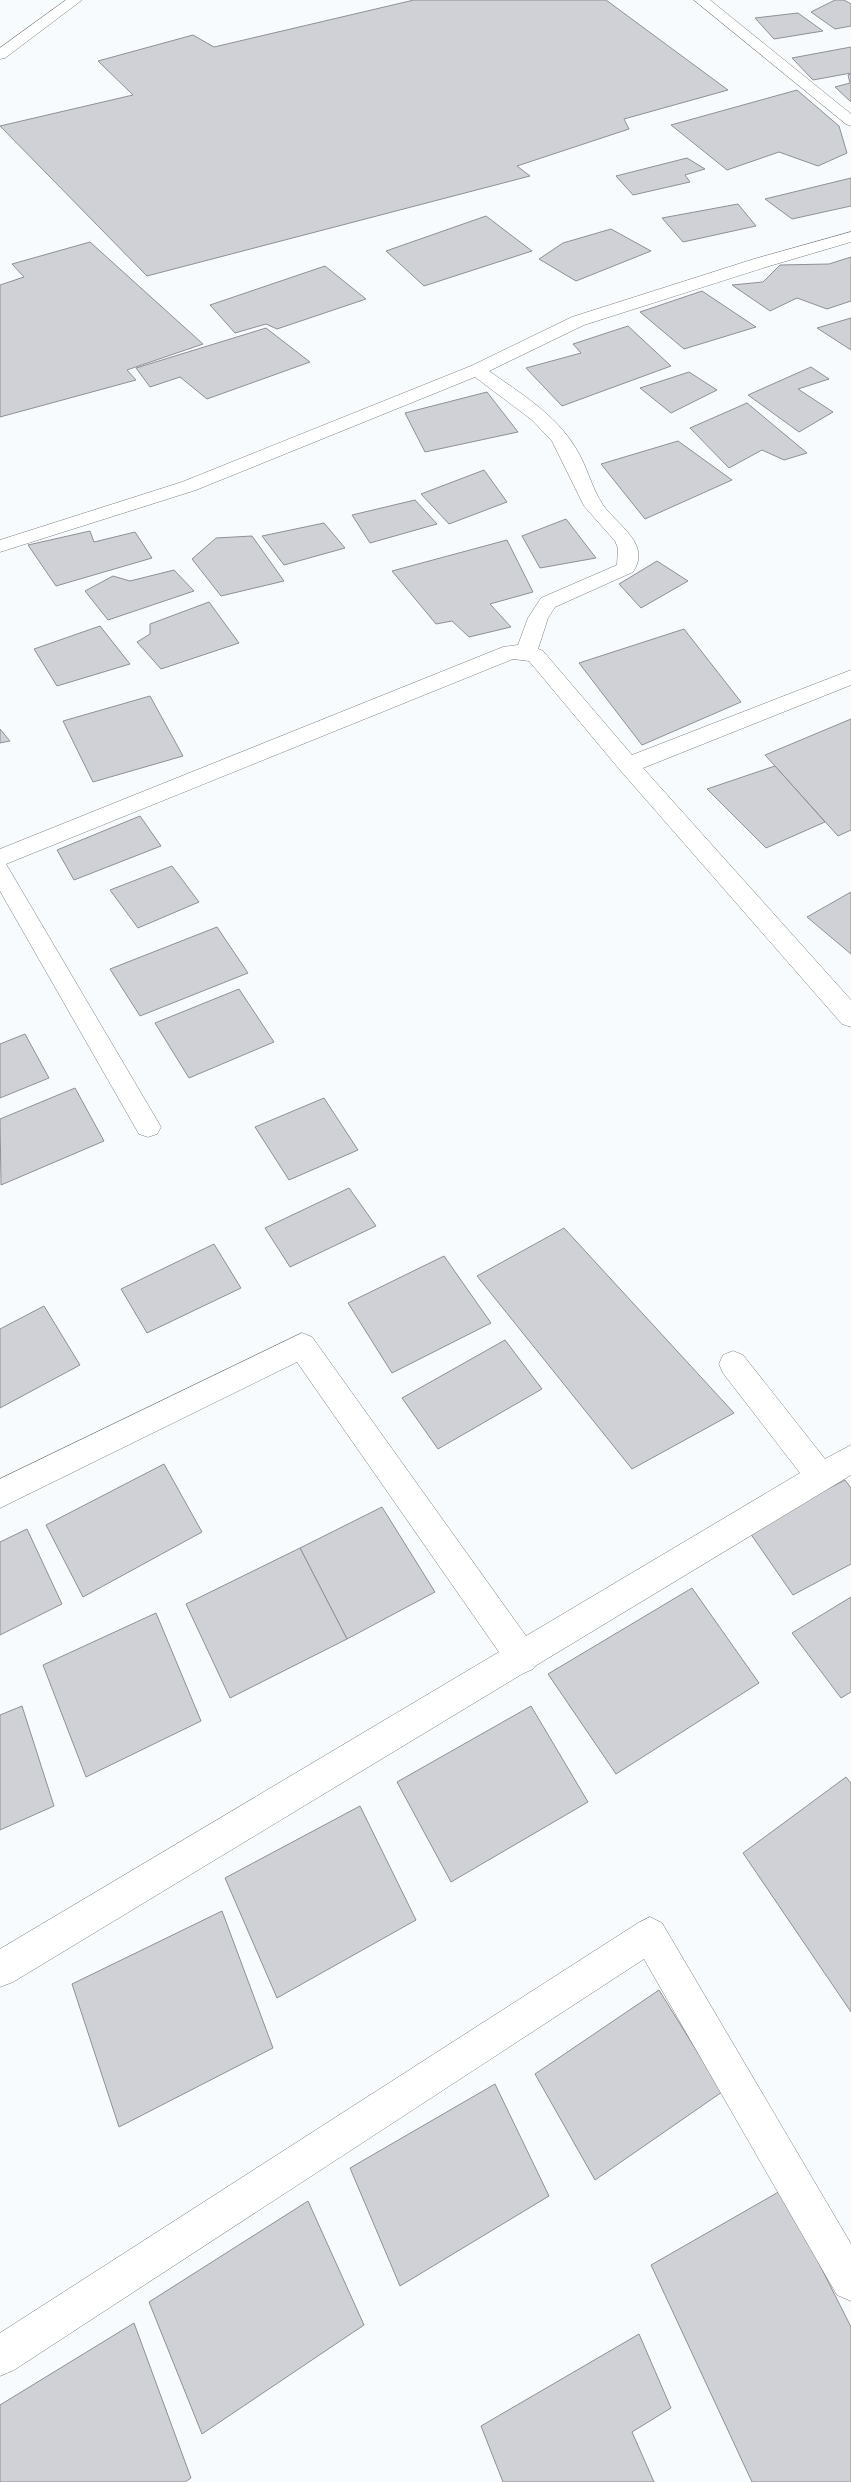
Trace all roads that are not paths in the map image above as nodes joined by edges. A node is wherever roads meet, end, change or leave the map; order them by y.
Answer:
1 (75, 0) edge
2 (701, 0) edge
3 (0, 55) edge
4 (851, 121) edge
5 (851, 237) edge
6 (477, 370) junction
7 (0, 546) edge
8 (526, 652) junction
9 (851, 677) edge
10 (628, 765) junction
11 (0, 858) edge
12 (0, 871) edge
13 (851, 1016) edge
14 (148, 1127) dead end
15 (732, 1364) dead end
16 (851, 1459) edge
17 (820, 1478) junction
18 (0, 1494) edge
19 (522, 1658) junction
20 (0, 1970) edge
21 (851, 2281) edge
22 (0, 2356) edge

1 - 3 street
2 - 4 street
5 - 6 street
6 - 7 street
6 - 8 street
8 - 10 street
8 - 11 street
9 - 10 street
10 - 13 street
12 - 14 street
15 - 17 street
16 - 17 street
17 - 19 street
18 - 19 street
19 - 20 street
21 - 22 street

